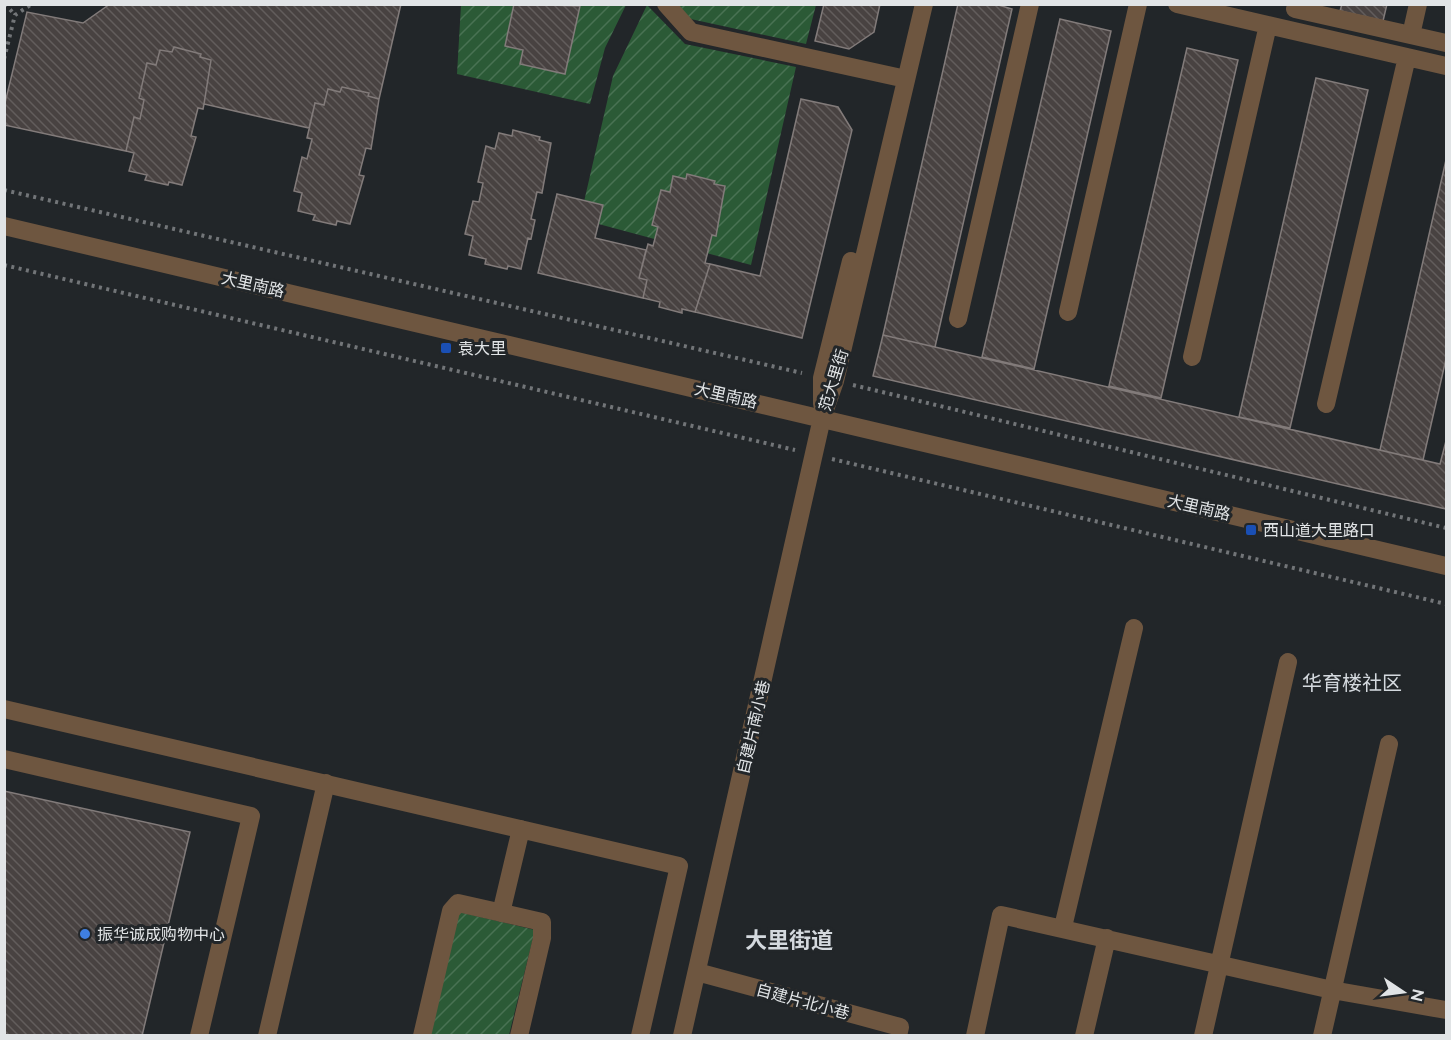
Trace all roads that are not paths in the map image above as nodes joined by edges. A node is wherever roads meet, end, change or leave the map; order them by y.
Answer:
1 (666, 4) edge
2 (912, 4) edge
3 (924, 4) edge
4 (1030, 4) edge
5 (1138, 4) edge
6 (1177, 4) edge
7 (1418, 4) edge
8 (1295, 7) edge
9 (1268, 25) junction
10 (1290, 30) junction
11 (1411, 35) junction
12 (1446, 43) edge
13 (1407, 57) junction
14 (1446, 66) edge
15 (901, 78) junction
16 (4, 226) edge
17 (1068, 312) dead end
18 (958, 319) dead end
19 (1192, 357) dead end
20 (1326, 404) dead end
21 (822, 418) junction
22 (1446, 566) edge
23 (1134, 628) dead end
24 (1288, 662) dead end
25 (4, 709) edge
26 (1389, 744) dead end
27 (4, 759) edge
28 (326, 783) junction
29 (521, 829) junction
30 (501, 913) junction
31 (1063, 927) junction
32 (1107, 938) junction
33 (1219, 964) junction
34 (697, 972) junction
35 (1332, 990) junction
36 (1446, 1010) edge
37 (199, 1035) edge
38 (267, 1035) edge
39 (422, 1035) edge
40 (519, 1035) edge
41 (640, 1035) edge
42 (682, 1035) edge
43 (898, 1035) edge
44 (975, 1035) edge
45 (1084, 1035) edge
46 (1203, 1035) edge
47 (1322, 1035) edge

1 - 15 street
2 - 15 street, 范大里街
3 - 15 street, 范大里街
4 - 18 street
5 - 17 street
6 - 9 street
7 - 11 street
8 - 10 street
8 - 11 street
9 - 10 street
9 - 19 street
10 - 13 street
11 - 12 street
13 - 14 street
13 - 20 street
15 - 21 street, 范大里街
16 - 21 street, 大里南路
21 - 22 street, 大里南路
21 - 34 street, 自建片南小巷
23 - 31 street
24 - 33 street
25 - 28 street
26 - 35 street
27 - 37 street
28 - 29 street
28 - 38 street
29 - 30 street
29 - 41 street
30 - 39 street
30 - 40 street
31 - 32 street
31 - 44 street
32 - 33 street
32 - 45 street
33 - 35 street
33 - 46 street
34 - 42 street, 自建片南小巷
34 - 43 street, 自建片北小巷
35 - 36 street
35 - 47 street

